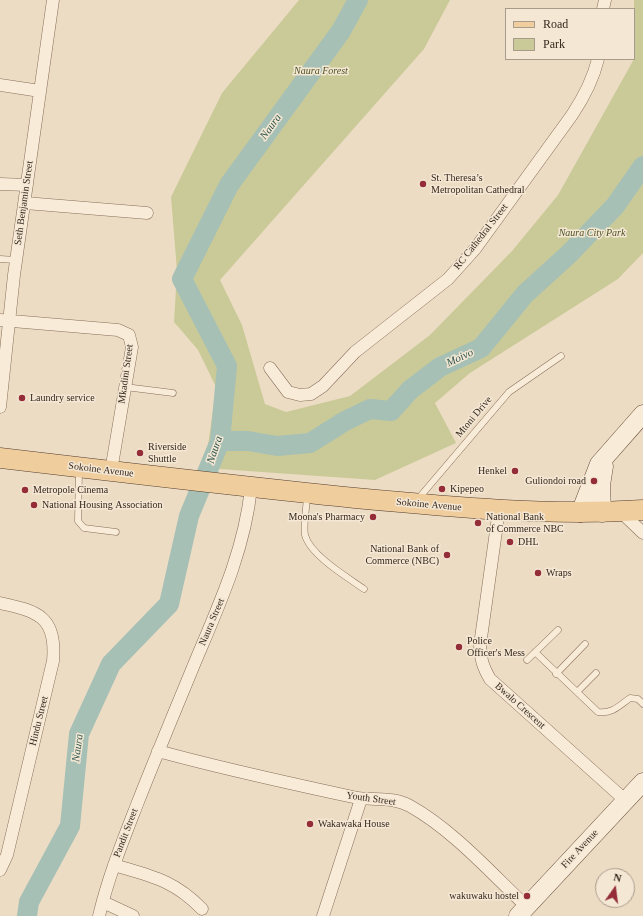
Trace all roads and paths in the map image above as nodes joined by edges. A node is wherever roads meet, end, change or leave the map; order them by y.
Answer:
1 (53, 0) edge
2 (598, 60) edge
3 (0, 85) edge
4 (40, 91) junction
5 (0, 184) edge
6 (27, 185) junction
7 (24, 203) junction
8 (147, 213) dead end
9 (0, 259) edge
10 (16, 260) junction
11 (5, 320) edge
12 (561, 356) dead end
13 (270, 368) dead end
14 (126, 387) junction
15 (173, 393) dead end
16 (0, 408) edge
17 (643, 414) edge
18 (609, 450) junction
19 (0, 458) edge
20 (79, 467) junction
21 (111, 471) junction
22 (251, 488) junction
23 (308, 493) junction
24 (414, 504) junction
25 (499, 510) junction
26 (643, 510) edge
27 (611, 512) junction
28 (580, 513) junction
29 (116, 532) dead end
30 (643, 533) edge
31 (364, 589) dead end
32 (0, 603) edge
33 (558, 630) dead end
34 (585, 644) dead end
35 (535, 652) junction
36 (527, 660) dead end
37 (596, 673) dead end
38 (556, 674) junction
39 (577, 692) junction
40 (643, 704) edge
41 (158, 751) junction
42 (643, 782) edge
43 (361, 799) junction
44 (625, 800) junction
45 (114, 865) junction
46 (1, 868) edge
47 (103, 902) junction
48 (202, 909) dead end
49 (522, 912) edge
50 (99, 916) edge
51 (133, 916) edge
52 (323, 916) edge

1 - 4 street, Seth Benjamin Street
2 - 13 street, RC Cathedral Street
3 - 4 street
4 - 6 street, Seth Benjamin Street
5 - 6 street
6 - 7 street, Seth Benjamin Street
7 - 8 street
7 - 10 street, Seth Benjamin Street
9 - 10 lane
10 - 11 street, Seth Benjamin Street
11 - 14 street, Mkadini Street
11 - 16 street, Seth Benjamin Street
12 - 24 lane, Mtoni Drive
14 - 15 lane
14 - 21 street, Mkadini Street
17 - 18 street
18 - 27 street
18 - 28 street
19 - 20 main road, Sokoine Avenue
20 - 21 main road, Sokoine Avenue
20 - 29 lane
21 - 22 main road, Sokoine Avenue
22 - 23 main road, Sokoine Avenue
22 - 41 street, Naura Street
23 - 24 main road, Sokoine Avenue
23 - 31 lane
24 - 25 main road, Sokoine Avenue
25 - 28 main road, Sokoine Avenue
25 - 44 street, Bwalo Crescent
26 - 27 main road, Sokoine Avenue
27 - 28 main road, Sokoine Avenue
27 - 30 street
32 - 46 street, Hindu Street
33 - 35 lane
34 - 38 lane
35 - 36 lane
35 - 38 lane
37 - 39 lane
38 - 39 lane
39 - 40 lane
41 - 43 street, Youth Street
41 - 45 street, Pandit Street
42 - 44 street, Fire Avenue
43 - 49 street, Youth Street
43 - 52 street
44 - 49 street, Fire Avenue
45 - 47 street, Pandit Street
45 - 48 street
47 - 50 street, Pandit Street
47 - 51 street

